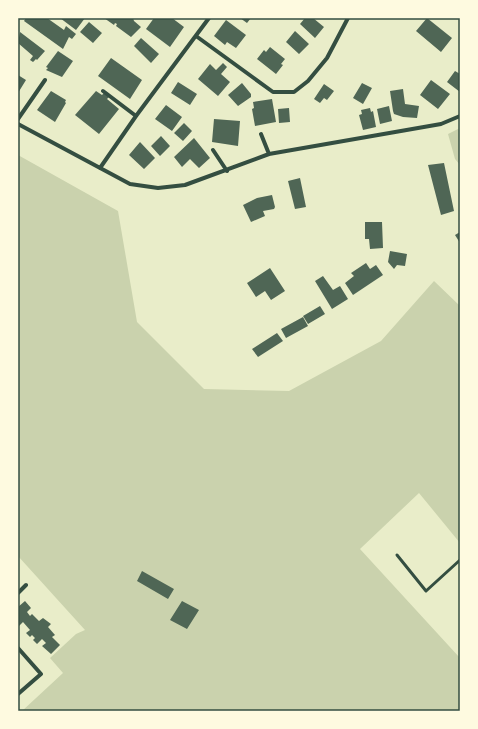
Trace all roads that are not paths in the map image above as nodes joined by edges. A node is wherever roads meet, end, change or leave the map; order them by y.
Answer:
1 (209, 18) edge
2 (348, 18) edge
3 (196, 36) junction
4 (44, 80) dead end
5 (103, 91) dead end
6 (136, 116) junction
7 (460, 116) edge
8 (18, 119) edge
9 (18, 124) edge
10 (261, 134) dead end
11 (213, 150) dead end
12 (270, 154) junction
13 (100, 168) junction
14 (227, 170) junction
15 (397, 555) dead end
16 (460, 560) edge
17 (26, 585) dead end
18 (18, 593) edge
19 (18, 648) edge
20 (18, 694) edge

1 - 3 street
2 - 3 street
3 - 6 street
4 - 8 street
5 - 6 street
6 - 13 street
7 - 12 street
9 - 13 street
10 - 12 street
11 - 14 street
12 - 14 street
13 - 14 street
15 - 16 lane
17 - 18 street
19 - 20 street

